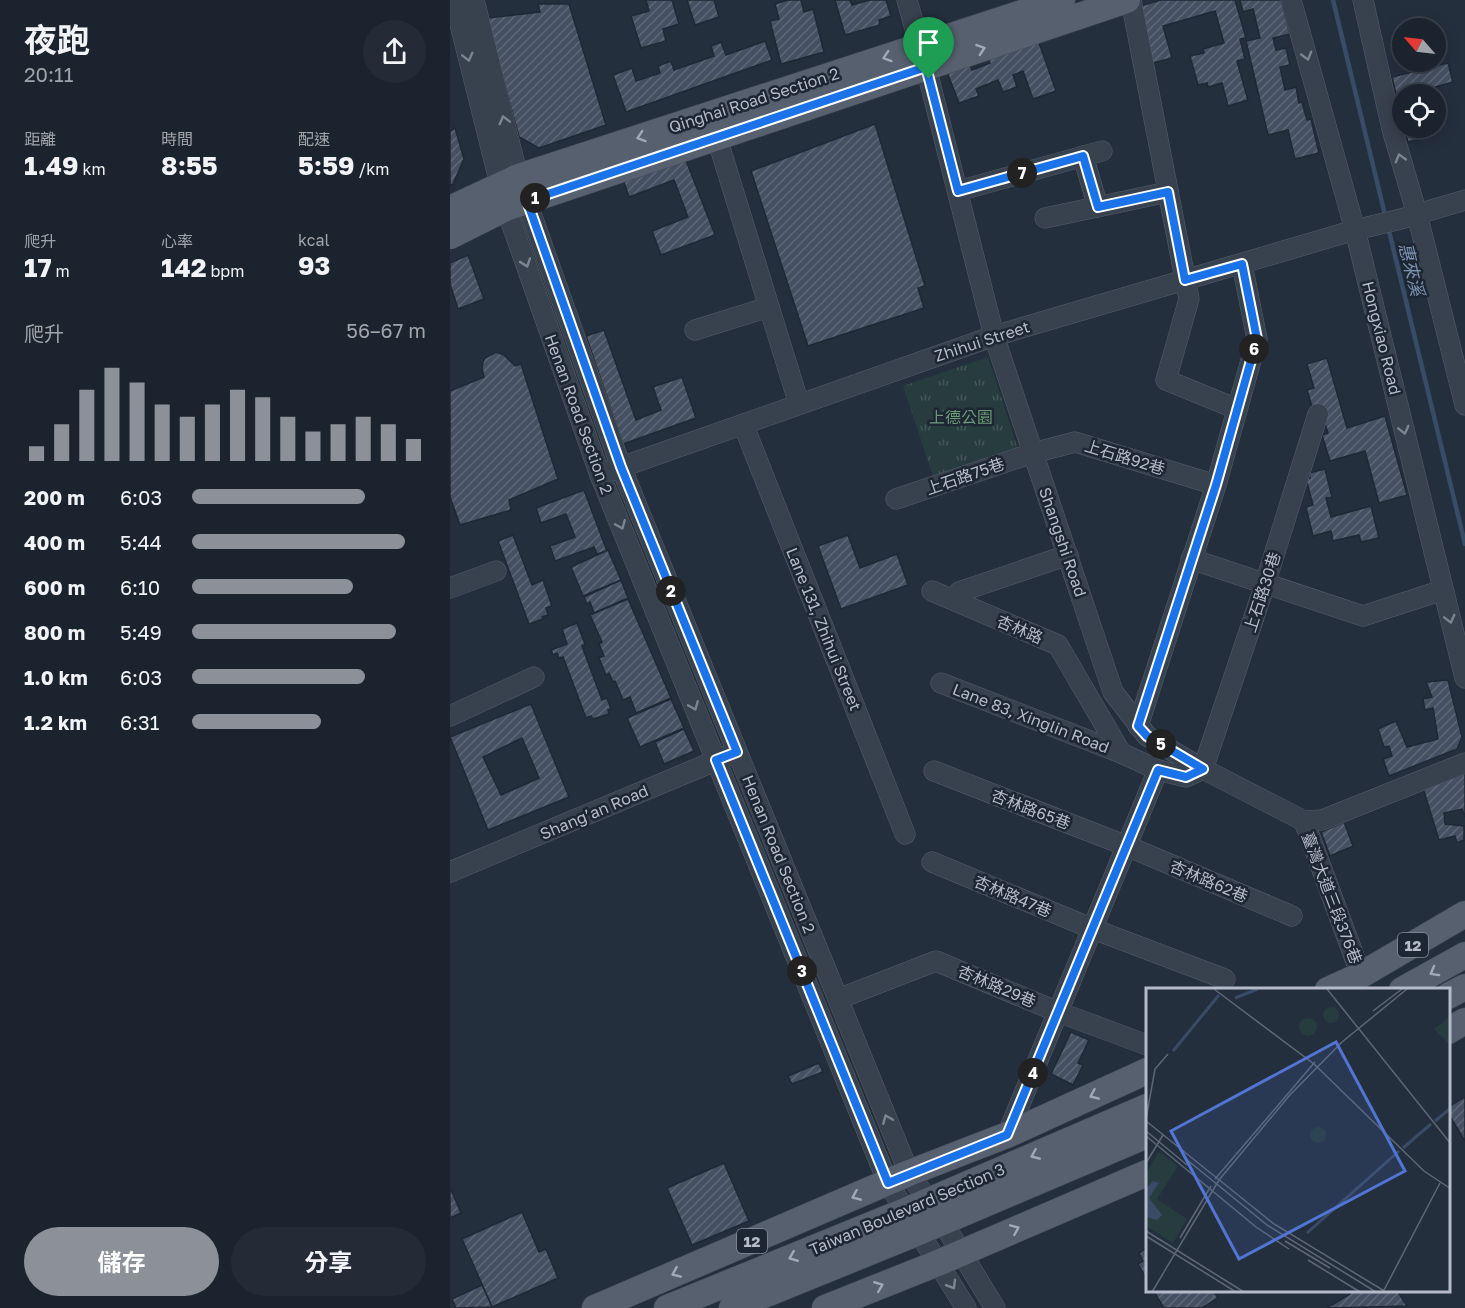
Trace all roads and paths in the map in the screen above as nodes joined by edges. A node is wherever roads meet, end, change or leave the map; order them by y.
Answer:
1 (454, 0) edge
2 (474, 0) edge
3 (907, 0) edge
4 (1062, 0) edge
5 (1129, 0) edge
6 (1291, 0) edge
7 (1363, 0) edge
8 (923, 57) junction
9 (717, 138) junction
10 (958, 191) junction
11 (1168, 192) junction
12 (513, 193) junction
13 (1465, 200) edge
14 (1098, 207) junction
15 (450, 209) edge
16 (1409, 217) junction
17 (1045, 218) dead end
18 (1363, 228) junction
19 (450, 236) edge
20 (1242, 264) junction
21 (1185, 280) junction
22 (769, 307) junction
23 (696, 330) dead end
24 (994, 336) junction
25 (799, 404) junction
26 (1465, 405) edge
27 (1237, 410) junction
28 (1318, 414) dead end
29 (743, 424) junction
30 (1033, 453) junction
31 (621, 467) junction
32 (600, 474) junction
33 (1216, 485) junction
34 (896, 499) dead end
35 (1068, 555) junction
36 (1191, 559) junction
37 (496, 571) dead end
38 (1265, 584) junction
39 (450, 588) edge
40 (1443, 590) junction
41 (932, 591) dead end
42 (959, 592) dead end
43 (534, 677) dead end
44 (1465, 678) edge
45 (941, 683) dead end
46 (450, 716) edge
47 (1138, 726) junction
48 (737, 752) junction
49 (1121, 753) junction
50 (716, 760) junction
51 (1465, 763) edge
52 (1203, 769) junction
53 (1158, 770) junction
54 (934, 771) dead end
55 (1304, 821) junction
56 (905, 834) dead end
57 (1127, 846) junction
58 (932, 862) dead end
59 (450, 872) edge
60 (1465, 914) edge
61 (1292, 916) dead end
62 (1093, 929) junction
63 (1465, 955) edge
64 (1361, 975) junction
65 (1225, 979) dead end
66 (1465, 987) edge
67 (1332, 988) edge
68 (1406, 988) edge
69 (1450, 995) edge
70 (838, 999) junction
71 (1058, 1011) junction
72 (1465, 1021) edge
73 (1450, 1030) edge
74 (1146, 1045) edge
75 (1146, 1071) edge
76 (1146, 1107) edge
77 (1007, 1135) junction
78 (1146, 1135) edge
79 (1146, 1173) edge
80 (898, 1178) junction
81 (924, 1216) junction
82 (962, 1252) junction
83 (938, 1263) junction
84 (595, 1308) edge
85 (667, 1308) edge
86 (732, 1308) edge
87 (825, 1308) edge
88 (966, 1308) edge
89 (995, 1308) edge

1 -> 12 street, Henan Road Section 2
12 -> 2 street, Henan Road Section 2
3 - 8 street, Shangshi Road
4 - 8 main road, Qinghai Road Section 2
8 -> 5 main road, Qinghai Road Section 2
5 - 11 street
6 -> 18 street, Hongxiao Road
16 -> 7 street
8 - 9 main road, Qinghai Road Section 2
8 - 10 street, Shangshi Road
8 -> 12 main road, Qinghai Road Section 2
9 - 12 main road, Qinghai Road Section 2
9 - 22 street
10 - 14 street
10 - 24 street, Shangshi Road
11 - 14 street
11 - 21 street
12 - 15 main road, Qinghai Road Section 2
12 - 19 main road, Qinghai Road Section 2
12 - 31 street, Henan Road Section 2
12 -> 32 street, Henan Road Section 2
13 - 16 street
14 - 17 street
16 - 18 street, Zhihui Street
16 - 26 street
18 - 20 street, Zhihui Street
18 -> 40 street, Hongxiao Road
20 - 21 street, Zhihui Street
20 - 27 street
21 - 24 street, Zhihui Street
21 - 27 street
22 - 23 street
22 - 25 street
24 - 25 street, Zhihui Street
24 - 30 street, Shangshi Road
25 - 29 street, Zhihui Street
27 - 33 street
28 - 38 street, 上石路30巷
29 - 31 street, Zhihui Street
29 - 56 street, Lane 131, Zhihui Street
30 - 33 street, 上石路92巷
30 - 34 street, 上石路75巷
30 - 35 street, Shangshi Road
31 - 32 street, Zhihui Street
31 - 48 street, Henan Road Section 2
32 -> 50 street, Henan Road Section 2
33 - 36 street
35 - 42 street
35 - 47 street, Shangshi Road
36 - 38 street
36 - 47 street
37 - 39 street
38 - 40 street
38 - 52 street, 上石路30巷
40 -> 44 street, Hongxiao Road
41 - 49 street, 杏林路
43 - 46 street
45 - 49 street, Lane 83, Xinglin Road
47 - 52 street, Shangshi Road
48 - 50 street, Shang’an Road
48 - 70 street, Henan Road Section 2
49 - 53 street, Lane 83, Xinglin Road
50 - 59 street, Shang’an Road
50 - 80 street, Henan Road Section 2
51 - 55 street
52 - 53 street, Lane 83, Xinglin Road
52 - 55 street, Shangshi Road
53 - 57 street
54 - 57 street, 杏林路65巷
55 - 64 street, 臺灣大道三段376巷
57 - 61 street, 杏林路62巷
57 - 62 street
58 - 62 street, 杏林路47巷
60 - 64 main road, 12
62 - 65 street, 杏林路47巷
62 - 71 street
63 -> 68 main road, 12
64 - 67 main road, 12
66 - 69 main road
70 - 71 street, 杏林路29巷
80 -> 70 street, Henan Road Section 2
71 - 74 street, 杏林路29巷
71 - 77 street
72 - 73 main road
75 -> 77 main road, Taiwan Boulevard Section 3 / 12
76 -> 81 main road, Taiwan Boulevard Section 3 / 12
77 - 80 main road, Taiwan Boulevard Section 3 / 12
78 - 81 main road, Taiwan Boulevard Section 3 / 12
82 -> 79 main road
80 - 81 street, Henan Road Section 2
80 -> 84 main road, Taiwan Boulevard Section 3 / 12
81 - 82 street, Henan Road Section 2
81 - 83 street
81 -> 85 main road, Taiwan Boulevard Section 3 / 12
81 - 86 main road, Taiwan Boulevard Section 3 / 12
82 - 83 main road
82 - 89 street, Henan Road Section 2
87 -> 83 main road
83 -> 88 street

